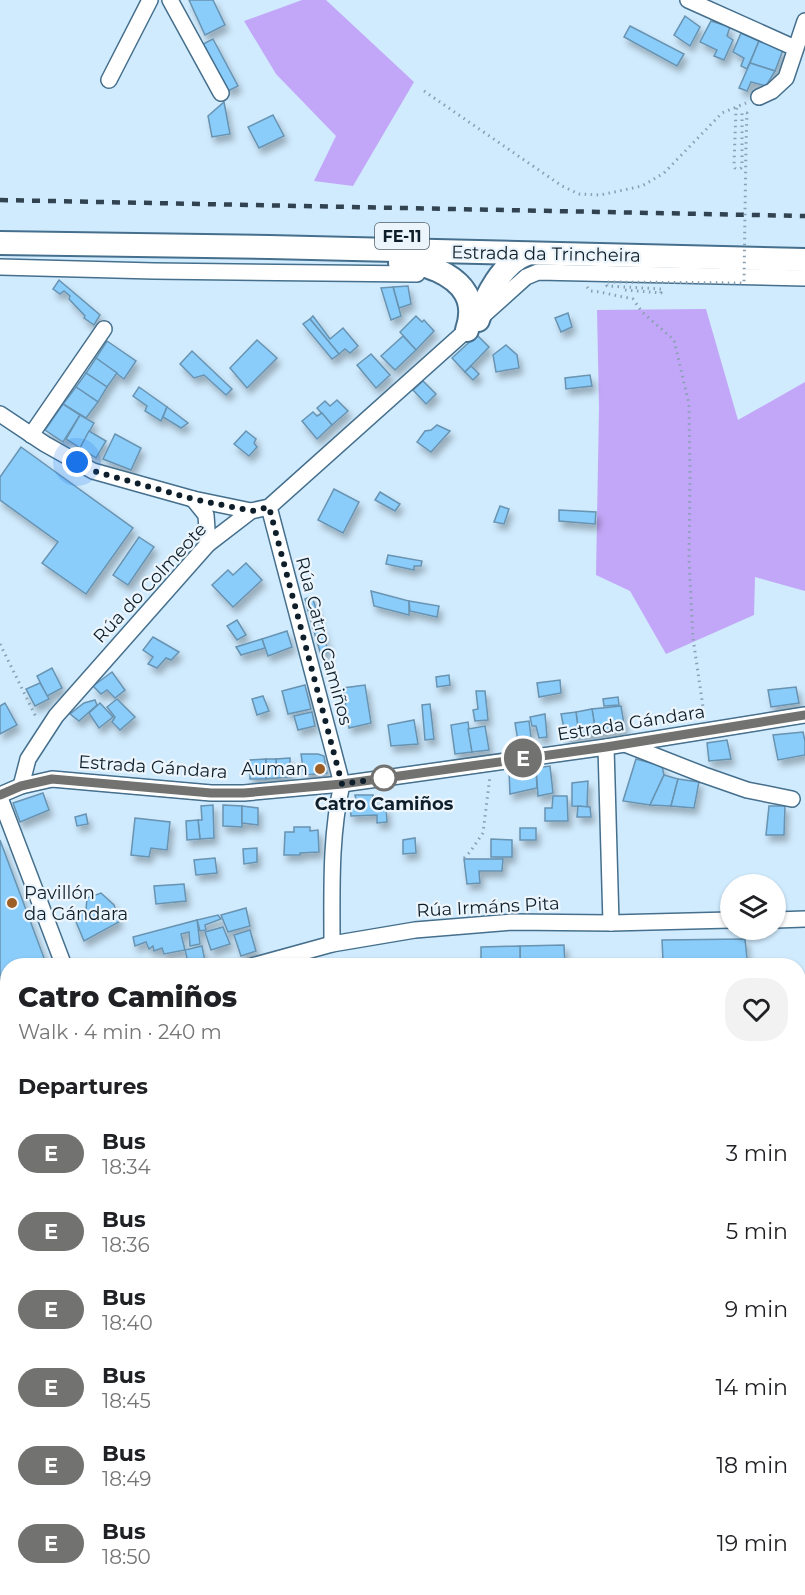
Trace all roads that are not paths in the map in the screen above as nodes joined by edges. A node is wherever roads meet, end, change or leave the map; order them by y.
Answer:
1 (150, 0) edge
2 (170, 0) edge
3 (688, 0) edge
4 (805, 21) edge
5 (795, 48) junction
6 (109, 80) dead end
7 (221, 93) dead end
8 (759, 97) road end
9 (0, 228) edge
10 (0, 243) edge
11 (805, 244) edge
12 (269, 247) junction
13 (527, 254) junction
14 (805, 260) edge
15 (0, 267) edge
16 (444, 273) junction
17 (805, 278) edge
18 (472, 325) junction
19 (104, 329) dead end
20 (0, 414) edge
21 (31, 435) junction
22 (193, 499) junction
23 (269, 507) junction
24 (252, 511) junction
25 (208, 544) junction
26 (805, 715) edge
27 (625, 744) junction
28 (606, 747) junction
29 (342, 784) junction
30 (21, 786) junction
31 (0, 797) edge
32 (792, 799) dead end
33 (805, 919) edge
34 (720, 920) edge
35 (786, 920) edge
36 (611, 922) junction
37 (332, 944) junction
38 (61, 958) edge
39 (281, 958) edge

1 - 6 street
2 - 7 street
3 - 5 street
4 - 5 street
5 - 8 street
9 - 11 highway, Estrada da Trincheira / FE-11
10 - 12 highway, Estrada da Trincheira / FE-11
12 - 13 highway, Estrada da Trincheira / FE-11
12 - 16 highway
13 - 14 highway, Estrada da Trincheira / FE-11
13 - 18 highway
15 - 16 street
16 - 18 highway
17 - 18 street, Rúa do Colmeote
18 - 23 street, Rúa do Colmeote
19 - 21 street
20 - 21 street
21 - 22 street
22 - 24 street
22 - 25 street
23 - 24 street, Rúa do Colmeote
23 - 29 street, Rúa Catro Camiños
24 - 25 street, Rúa do Colmeote
25 - 30 street, Rúa do Colmeote
26 - 27 street, Estrada Gándara
27 - 28 street, Estrada Gándara
27 - 32 street
28 - 29 street, Estrada Gándara
28 - 36 street
29 - 30 street, Estrada Gándara
29 - 37 street
30 - 31 street, Estrada Gándara
31 - 38 street
33 - 35 street
34 - 36 street, Rúa Irmáns Pita
36 - 37 street, Rúa Irmáns Pita
37 - 39 street, Rúa Irmáns Pita

